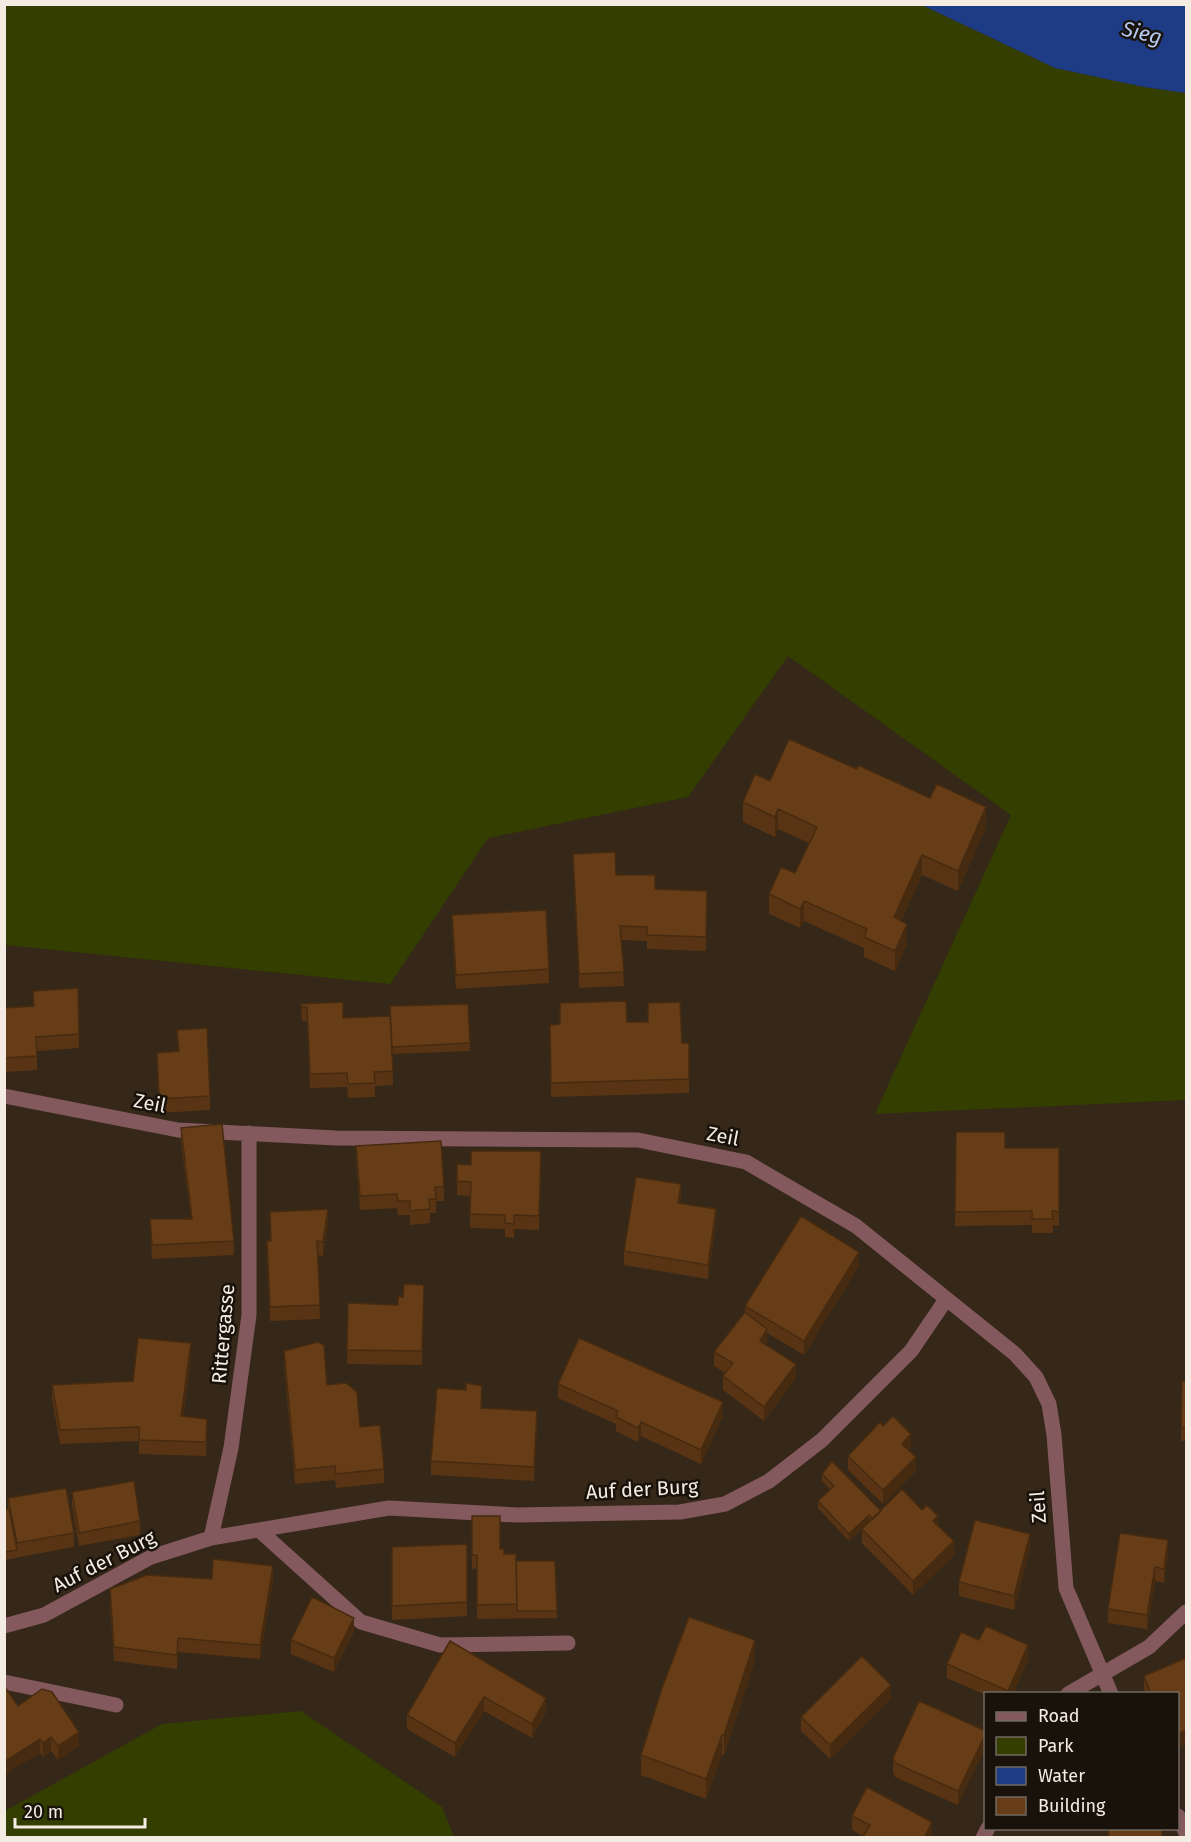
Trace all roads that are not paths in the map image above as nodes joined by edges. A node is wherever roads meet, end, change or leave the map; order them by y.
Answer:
1 (4, 1096) edge
2 (249, 1132) junction
3 (945, 1301) junction
4 (260, 1531) junction
5 (211, 1538) junction
6 (1186, 1612) edge
7 (4, 1626) edge
8 (568, 1643) dead end
9 (1101, 1673) junction
10 (4, 1682) edge
11 (1071, 1692) edge
12 (1111, 1692) edge
13 (116, 1705) dead end
14 (1179, 1818) edge
15 (1186, 1833) edge

1 - 2 street, Zeil
2 - 3 street, Zeil
2 - 5 street, Rittergasse
3 - 4 street, Auf der Burg
3 - 9 street, Zeil
4 - 5 street, Auf der Burg
4 - 8 street
5 - 7 street, Auf der Burg
6 - 9 street
9 - 11 street
9 - 12 street, Zeil
10 - 13 street
14 - 15 street

